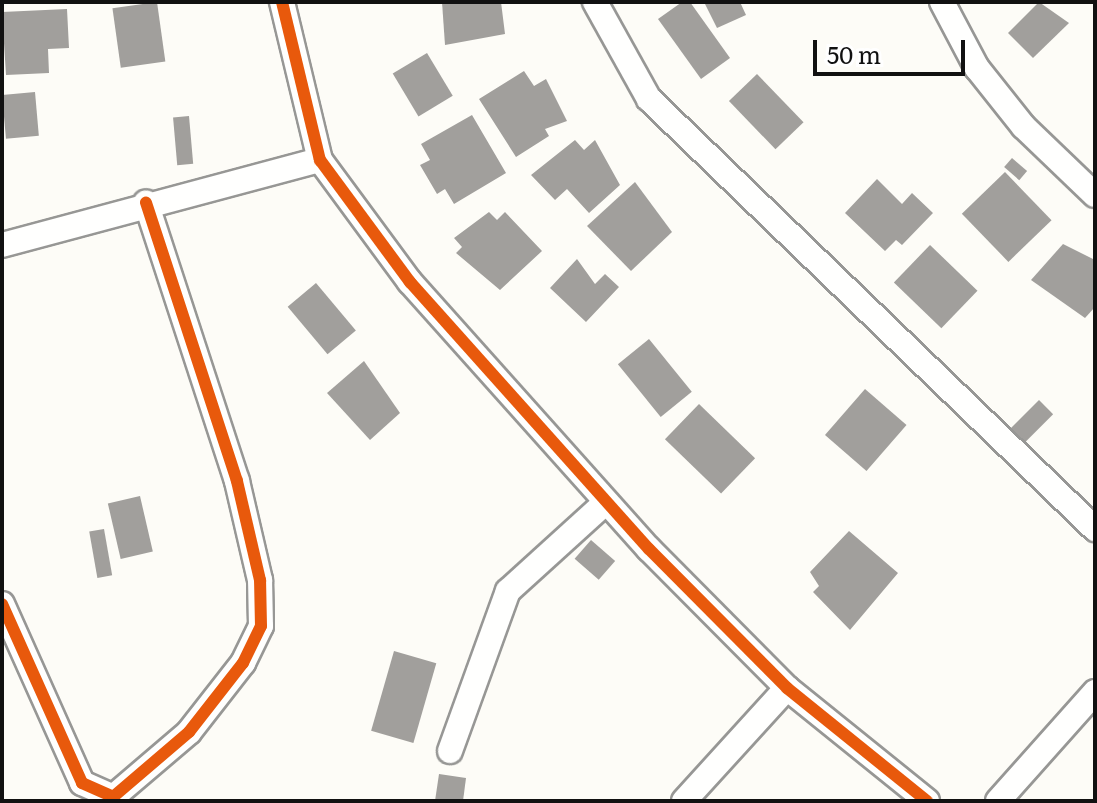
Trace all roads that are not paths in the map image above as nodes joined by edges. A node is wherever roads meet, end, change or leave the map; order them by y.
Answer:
1 (282, 2) edge
2 (595, 2) edge
3 (942, 2) edge
4 (320, 160) junction
5 (1095, 195) edge
6 (146, 203) junction
7 (2, 245) edge
8 (605, 503) junction
9 (1095, 529) edge
10 (2, 604) edge
11 (787, 688) junction
12 (1095, 692) edge
13 (450, 751) dead end
14 (684, 801) edge
15 (927, 801) edge
16 (998, 801) edge

1 - 4 street
2 - 9 street
3 - 5 street
4 - 6 street
4 - 8 street
6 - 7 street
6 - 10 street
8 - 11 street
8 - 13 street
11 - 14 street
11 - 15 street
12 - 16 street

